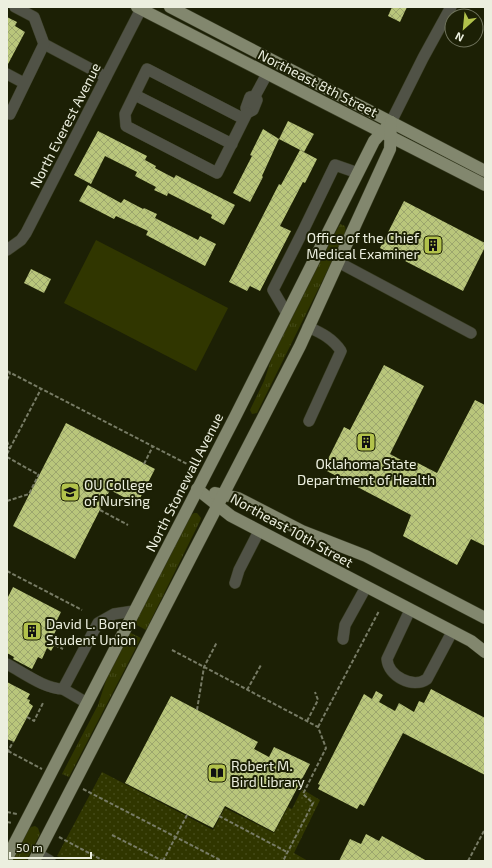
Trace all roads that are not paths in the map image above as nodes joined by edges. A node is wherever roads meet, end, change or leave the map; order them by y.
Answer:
1 (15, 7) edge
2 (170, 7) edge
3 (451, 7) edge
4 (140, 8) edge
5 (44, 44) junction
6 (7, 74) edge
7 (267, 74) junction
8 (106, 78) junction
9 (24, 83) junction
10 (135, 95) junction
11 (8, 116) edge
12 (245, 116) junction
13 (391, 122) junction
14 (386, 135) junction
15 (232, 144) junction
16 (485, 171) edge
17 (358, 173) junction
18 (485, 185) edge
19 (7, 250) edge
20 (338, 262) junction
21 (287, 314) junction
22 (308, 327) junction
23 (471, 333) dead end
24 (309, 421) dead end
25 (197, 489) junction
26 (220, 500) junction
27 (259, 531) junction
28 (235, 583) dead end
29 (366, 587) junction
30 (410, 610) junction
31 (134, 611) junction
32 (485, 618) edge
33 (452, 632) junction
34 (343, 639) dead end
35 (485, 652) edge
36 (7, 664) edge
37 (63, 689) junction
38 (87, 703) junction
39 (7, 858) edge
40 (36, 858) edge
41 (50, 861) edge

1 - 5 street
2 - 13 main road, Northeast 8th Street
3 - 13 street, North Stonewall Avenue
4 - 7 main road, Northeast 8th Street
4 - 8 street, North Everest Avenue
5 - 8 street
5 - 9 street
6 - 9 street
7 - 12 street
7 - 14 main road, Northeast 8th Street
8 - 19 street, North Everest Avenue
9 - 11 street
10 - 12 street
10 - 15 street
10 - 15 street
12 - 15 street
13 - 14 main road, North Stonewall Avenue
13 - 16 main road, Northeast 8th Street
14 - 17 main road, North Stonewall Avenue
14 - 18 main road, Northeast 8th Street
14 - 20 main road, North Stonewall Avenue
17 - 21 main road, North Stonewall Avenue
17 - 21 street
20 - 22 main road, North Stonewall Avenue
20 - 23 street
21 - 25 main road, North Stonewall Avenue
22 - 24 street
22 - 26 main road, North Stonewall Avenue
25 - 26 main road, Northeast 10th Street
25 - 31 main road, North Stonewall Avenue
26 - 27 main road, Northeast 10th Street
26 - 32 main road, Northeast 10th Street
26 - 40 main road, North Stonewall Avenue
27 - 28 street
27 - 29 main road, Northeast 10th Street
29 - 30 main road, Northeast 10th Street
29 - 34 street
30 - 33 main road, Northeast 10th Street
30 - 33 street
31 - 37 street
31 - 38 main road, North Stonewall Avenue
33 - 35 main road, Northeast 10th Street
36 - 37 street
37 - 38 street
38 - 39 main road, North Stonewall Avenue
40 - 41 street

